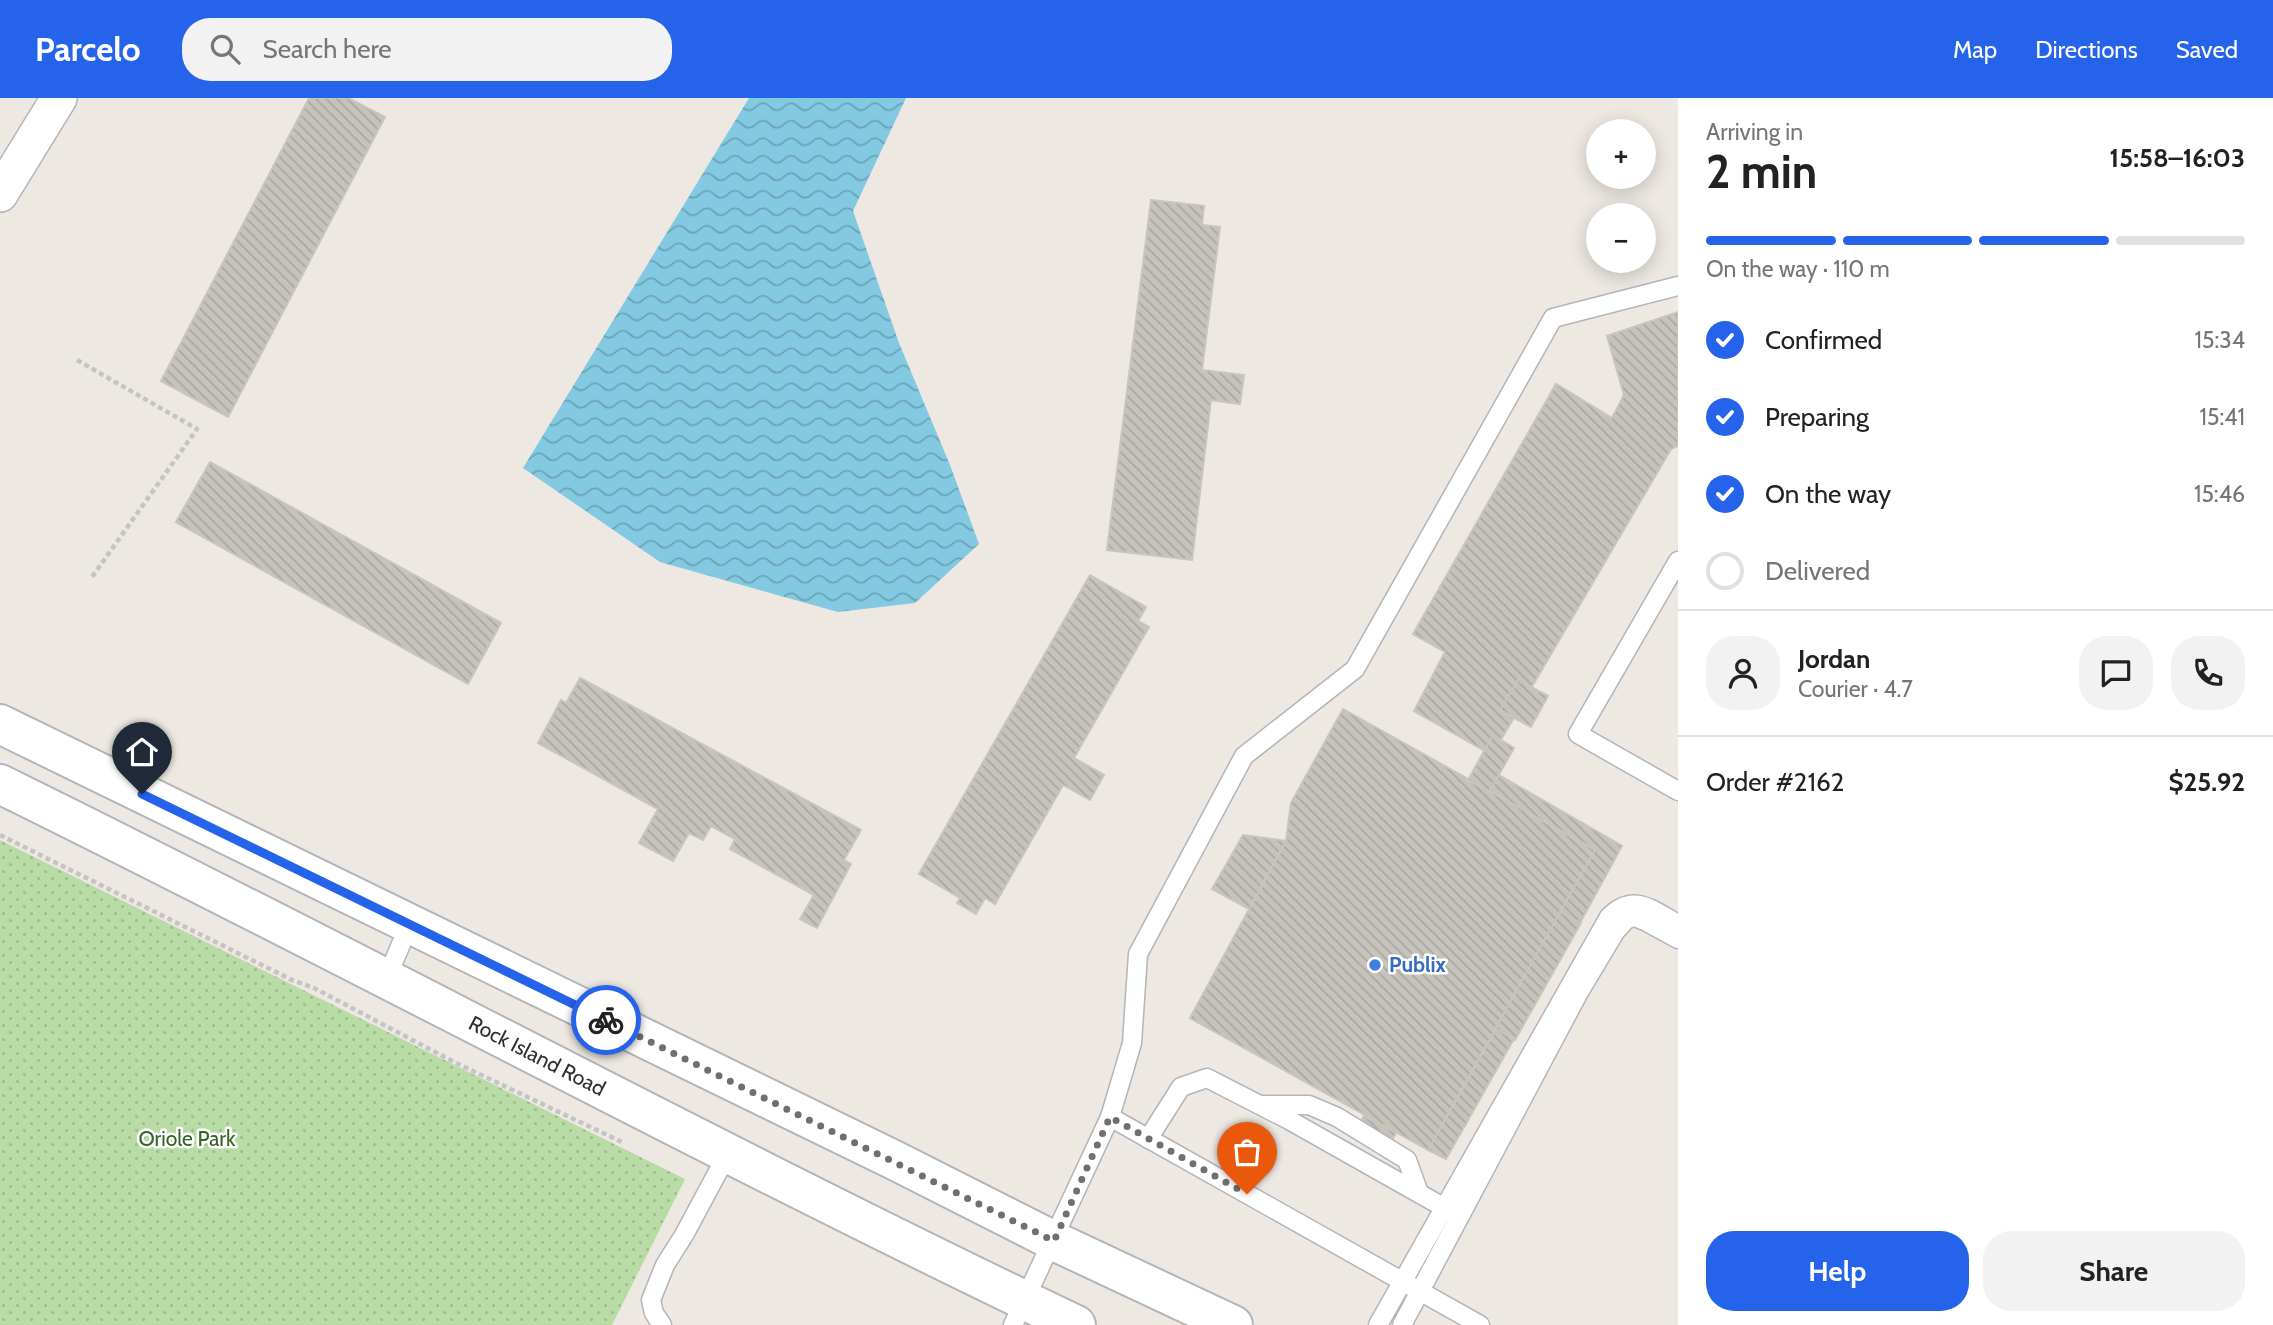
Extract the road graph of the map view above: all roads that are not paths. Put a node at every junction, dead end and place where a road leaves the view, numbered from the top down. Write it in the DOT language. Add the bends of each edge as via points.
graph roads {
  1 [pos="59,98"];
  2 [pos="0,194"];
  3 [pos="1678,286"];
  4 [pos="1678,561"];
  5 [pos="0,724"];
  6 [pos="1678,791"];
  7 [pos="9,792"];
  8 [pos="1678,924"];
  9 [pos="409,925"];
  10 [pos="1678,939"];
  11 [pos="386,980"];
  12 [pos="1259,1105"];
  13 [pos="1110,1117"];
  14 [pos="1148,1139"];
  15 [pos="727,1155"];
  16 [pos="1419,1193"];
  17 [pos="1452,1212"];
  18 [pos="1054,1241"];
  19 [pos="1019,1313"];
  20 [pos="662,1325"];
  21 [pos="1076,1325"];
  22 [pos="1233,1325"];
  23 [pos="1378,1325"];
  24 [pos="1402,1325"];
  25 [pos="1480,1325"];
  1 -- 2 [label="street"];
  3 -- 13 [label="lane" via="1553,318 1355,669 1244,756 1138,954 1132,1043"];
  4 -- 6 [label="lane" via="1578,734"];
  5 -- 9 [label="main road"];
  7 -- 11 [label="main road, Rock Island Road"];
  8 -- 23 [label="lane" via="1639,903 1620,906 1609,917"];
  9 -- 11 [label="lane"];
  9 -- 18 [label="main road"];
  10 -- 24 [label="lane" via="1635,917 1615,932 1578,992"];
  11 -- 15 [label="main road, Rock Island Road"];
  12 -- 14 [label="lane" via="1208,1078 1181,1087"];
  12 -- 16 [label="lane"];
  12 -- 16 [label="lane" via="1309,1105 1337,1117 1407,1160"];
  13 -- 18 [label="lane"];
  13 -- 25 [label="lane"];
  15 -- 19 [label="main road, Rock Island Road"];
  15 -- 20 [label="lane" via="665,1265 651,1300"];
  16 -- 17 [label="lane"];
  18 -- 19 [label="lane"];
  18 -- 22 [label="main road"];
  19 -- 21 [label="main road, Rock Island Road"];
}
